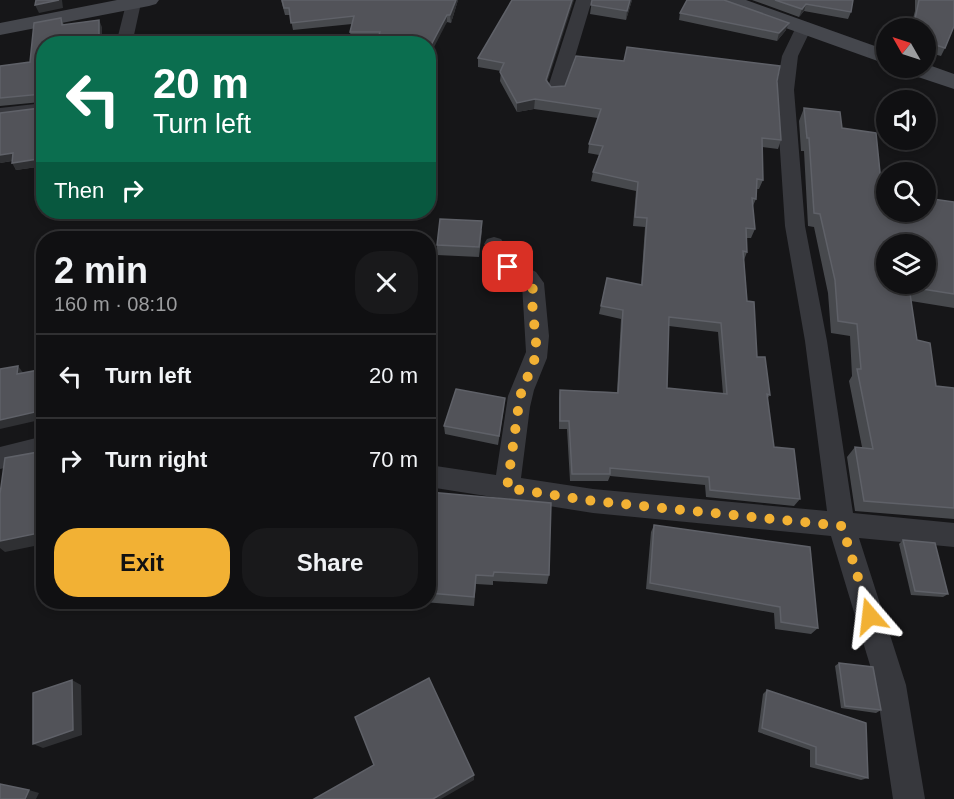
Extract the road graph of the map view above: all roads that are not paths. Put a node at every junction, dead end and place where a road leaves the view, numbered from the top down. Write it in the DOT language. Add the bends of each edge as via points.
graph roads {
  1 [pos="584,0"];
  2 [pos="726,0"];
  3 [pos="141,2"];
  4 [pos="804,27"];
  5 [pos="0,29"];
  6 [pos="127,36"];
  7 [pos="876,53"];
  8 [pos="936,76"];
  9 [pos="954,82"];
  10 [pos="556,90"];
  11 [pos="36,109"];
  12 [pos="0,113"];
  13 [pos="494,244"];
  14 [pos="36,449"];
  15 [pos="0,458"];
  16 [pos="436,477"];
  17 [pos="507,488"];
  18 [pos="842,526"];
  19 [pos="954,535"];
  20 [pos="909,799"];
  1 -- 10 [label="street"];
  2 -- 4 [label="main road"];
  3 -- 5 [label="main road"];
  3 -- 6 [label="street"];
  4 -- 7 [label="main road"];
  4 -- 18 [label="street" via="790,56 785,90 787,130 795,226"];
  8 -- 9 [label="main road"];
  11 -- 12 [label="street"];
  13 -- 17 [label="street" via="508,267 525,274 533,283 537,341 537,353 519,403"];
  14 -- 15 [label="street"];
  16 -- 17 [label="street"];
  17 -- 18 [label="street" via="593,501"];
  18 -- 19 [label="street"];
  18 -- 20 [label="street" via="891,685"];
}
